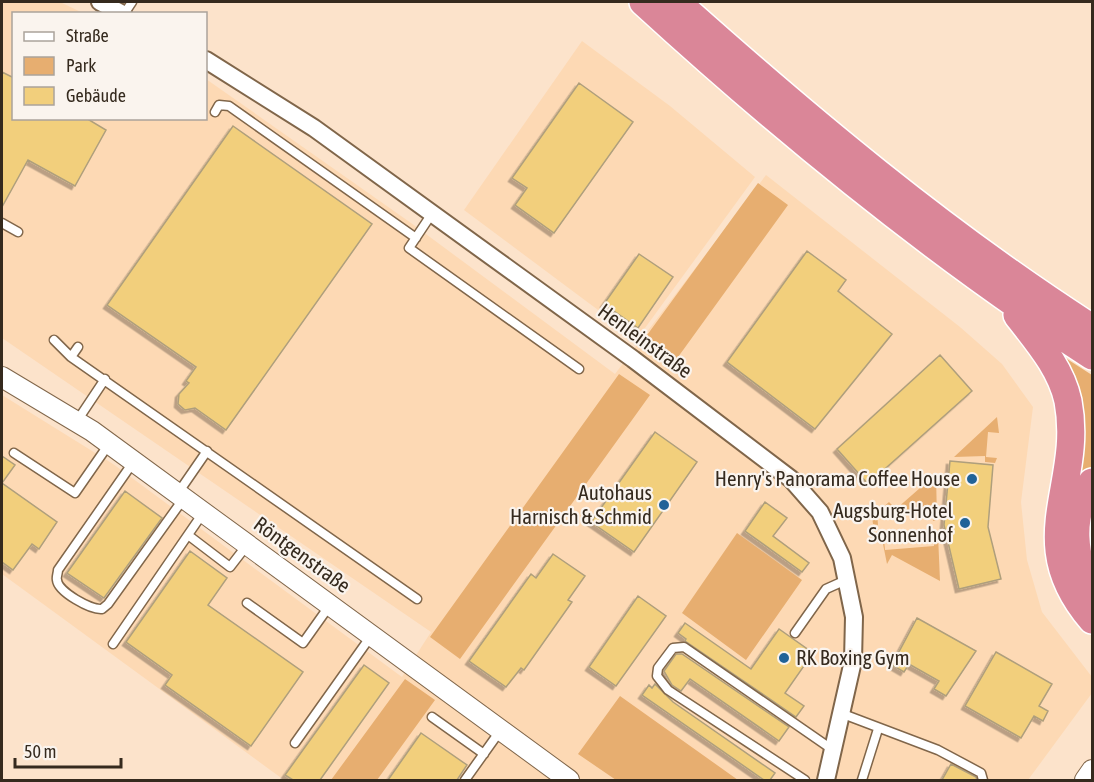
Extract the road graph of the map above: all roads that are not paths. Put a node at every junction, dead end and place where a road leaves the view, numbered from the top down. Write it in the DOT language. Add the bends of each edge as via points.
graph roads {
  1 [pos="99,2"];
  2 [pos="643,2"];
  3 [pos="676,2"];
  4 [pos="120,12"];
  5 [pos="207,61"];
  6 [pos="215,112"];
  7 [pos="431,215"];
  8 [pos="2,223"];
  9 [pos="18,232"];
  10 [pos="416,238"];
  11 [pos="1004,297"];
  12 [pos="1092,328"];
  13 [pos="54,340"];
  14 [pos="78,347"];
  15 [pos="1092,356"];
  16 [pos="71,357"];
  17 [pos="579,369"];
  18 [pos="2,377"];
  19 [pos="105,379"];
  20 [pos="77,421"];
  21 [pos="110,443"];
  22 [pos="207,451"];
  23 [pos="14,453"];
  24 [pos="134,461"];
  25 [pos="1092,482"];
  26 [pos="181,495"];
  27 [pos="204,512"];
  28 [pos="188,535"];
  29 [pos="247,544"];
  30 [pos="846,580"];
  31 [pos="1092,593"];
  32 [pos="417,599"];
  33 [pos="247,603"];
  34 [pos="330,605"];
  35 [pos="1092,620"];
  36 [pos="795,633"];
  37 [pos="372,636"];
  38 [pos="113,644"];
  39 [pos="843,714"];
  40 [pos="432,717"];
  41 [pos="878,729"];
  42 [pos="501,730"];
  43 [pos="294,743"];
  44 [pos="833,750"];
  45 [pos="484,754"];
  46 [pos="1092,770"];
  47 [pos="564,779"];
  48 [pos="465,780"];
  49 [pos="805,780"];
  50 [pos="826,780"];
  51 [pos="862,780"];
  52 [pos="983,780"];
  53 [pos="1085,780"];
  1 -- 4 [label="street"];
  2 -- 11 [label="highway" via="810,148"];
  3 -- 12 [label="highway" via="824,131 1000,265"];
  5 -- 7 [label="street, Henleinstraße" via="314,128"];
  6 -- 10 [label="lane" via="219,105 229,106"];
  7 -- 10 [label="lane"];
  7 -- 30 [label="street, Henleinstraße" via="642,366 791,479 820,512 842,558"];
  8 -- 9 [label="lane"];
  10 -- 17 [label="lane" via="409,248"];
  11 -- 15 [label="highway"];
  11 -- 35 [label="highway" via="1055,367 1068,401 1069,447 1058,532 1059,561 1069,587"];
  13 -- 16 [label="lane"];
  14 -- 16 [label="lane"];
  16 -- 19 [label="lane"];
  18 -- 20 [label="street, Röntgenstraße"];
  19 -- 20 [label="lane"];
  19 -- 22 [label="lane"];
  20 -- 21 [label="street, Röntgenstraße"];
  21 -- 23 [label="lane" via="75,494"];
  21 -- 24 [label="street, Röntgenstraße"];
  22 -- 26 [label="lane"];
  22 -- 32 [label="lane"];
  24 -- 26 [label="street, Röntgenstraße"];
  24 -- 26 [label="lane" via="58,570 56,579 60,587 87,606 102,609"];
  25 -- 31 [label="highway" via="1078,511 1076,531 1080,562"];
  26 -- 27 [label="street, Röntgenstraße"];
  27 -- 28 [label="lane"];
  27 -- 29 [label="street, Röntgenstraße"];
  28 -- 29 [label="lane" via="230,567"];
  28 -- 38 [label="lane"];
  29 -- 34 [label="street, Röntgenstraße"];
  30 -- 36 [label="lane" via="826,589"];
  30 -- 39 [label="street, Henleinstraße" via="854,617 853,661"];
  33 -- 34 [label="lane" via="303,643"];
  34 -- 37 [label="street, Röntgenstraße"];
  37 -- 42 [label="street, Röntgenstraße"];
  37 -- 43 [label="lane"];
  39 -- 41 [label="lane"];
  39 -- 44 [label="street, Henleinstraße"];
  40 -- 45 [label="lane"];
  41 -- 51 [label="lane"];
  41 -- 52 [label="lane" via="938,750 981,773"];
  42 -- 45 [label="lane"];
  42 -- 47 [label="street, Röntgenstraße"];
  44 -- 49 [label="lane" via="684,648 673,648 658,668 657,676 668,690"];
  44 -- 50 [label="street, Henleinstraße"];
  45 -- 48 [label="lane"];
  46 -- 53 [label="street"];
}
